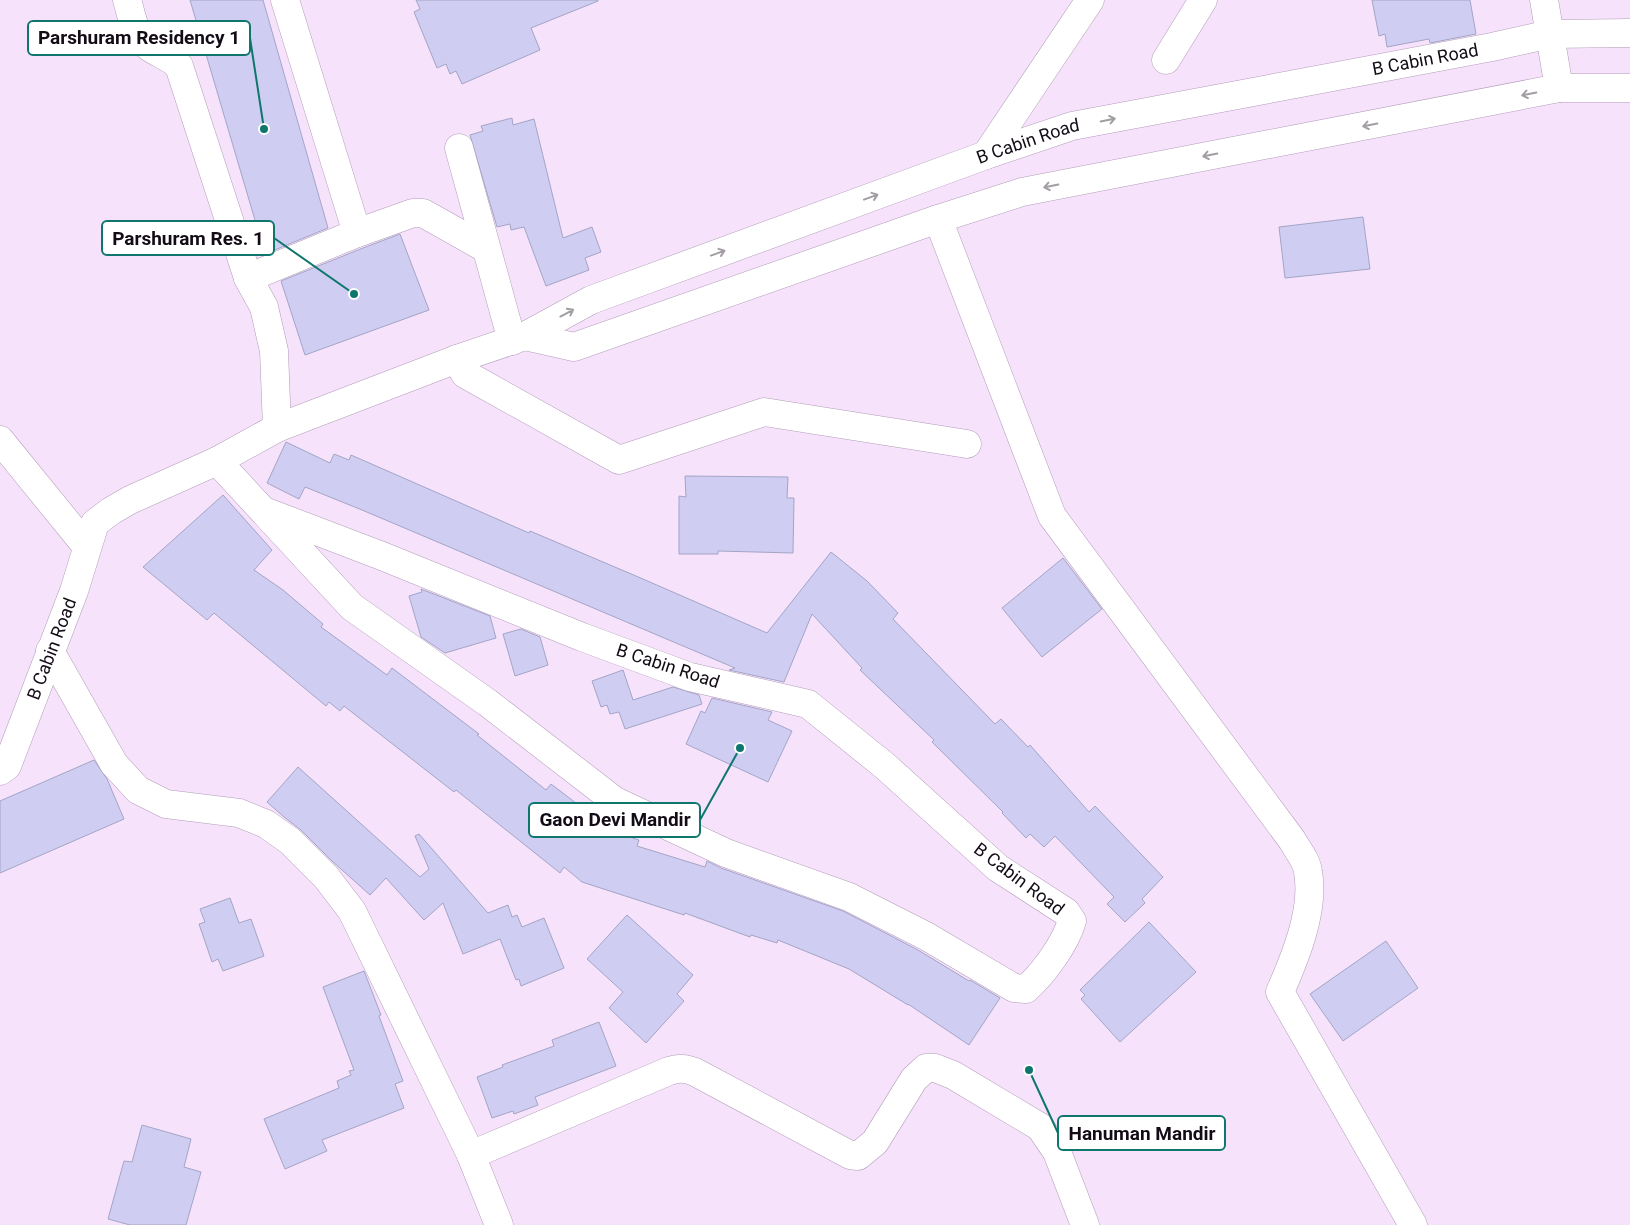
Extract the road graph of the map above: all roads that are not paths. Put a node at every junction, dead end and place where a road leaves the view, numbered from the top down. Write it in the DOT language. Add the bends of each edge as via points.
graph roads {
  1 [pos="127,0"];
  2 [pos="285,0"];
  3 [pos="1090,0"];
  4 [pos="1203,0"];
  5 [pos="1544,0"];
  6 [pos="1630,33"];
  7 [pos="1550,34"];
  8 [pos="1166,60"];
  9 [pos="1559,88"];
  10 [pos="1630,88"];
  11 [pos="459,148"];
  12 [pos="986,155"];
  13 [pos="938,219"];
  14 [pos="357,233"];
  15 [pos="485,248"];
  16 [pos="248,278"];
  17 [pos="518,338"];
  18 [pos="457,359"];
  19 [pos="277,428"];
  20 [pos="0,440"];
  21 [pos="967,444"];
  22 [pos="217,461"];
  23 [pos="264,511"];
  24 [pos="91,535"];
  25 [pos="50,651"];
  26 [pos="0,771"];
  27 [pos="471,1155"];
  28 [pos="499,1225"];
  29 [pos="1085,1225"];
  30 [pos="1413,1225"];
  1 -- 16 [label="street" via="141,40 179,66"];
  2 -- 14 [label="street"];
  3 -- 12 [label="street"];
  4 -- 8 [label="street"];
  5 -- 7 [label="street"];
  6 -- 7 [label="street, B Cabin Road"];
  7 -- 9 [label="street"];
  12 -- 7 [label="street, B Cabin Road, one-way" via="1072,126"];
  9 -- 10 [label="street"];
  9 -- 13 [label="street, one-way" via="1022,192"];
  11 -- 15 [label="street"];
  17 -- 12 [label="street, B Cabin Road, one-way" via="591,300"];
  13 -- 17 [label="street" via="574,347"];
  13 -- 30 [label="street" via="1052,516 1292,840 1308,870 1309,907 1294,960 1280,992"];
  14 -- 15 [label="street" via="403,215 423,212"];
  14 -- 16 [label="street"];
  15 -- 17 [label="street"];
  16 -- 19 [label="street" via="264,307 274,351"];
  17 -- 18 [label="street, B Cabin Road"];
  18 -- 19 [label="street, B Cabin Road"];
  18 -- 21 [label="street" via="465,374 620,460 764,412"];
  19 -- 22 [label="street, B Cabin Road"];
  20 -- 24 [label="street"];
  22 -- 23 [label="street, B Cabin Road"];
  22 -- 24 [label="street, B Cabin Road" via="111,511"];
  23 -- 23 [label="street, B Cabin Road" via="352,607 488,703 615,801 726,853 850,897 926,936 1014,988 1026,989 1037,980 1068,934 1072,921 1066,912 998,868 885,766 808,704 690,677"];
  24 -- 25 [label="street, B Cabin Road" via="74,591"];
  25 -- 26 [label="street, B Cabin Road" via="7,766"];
  25 -- 27 [label="street" via="114,764 138,790 166,804 239,812 266,824 290,841 326,877 352,911"];
  27 -- 28 [label="street"];
  27 -- 29 [label="street" via="678,1068 695,1072 850,1156 858,1156 875,1142 914,1079 926,1068 935,1068 954,1075 1040,1127 1057,1152"];
}
